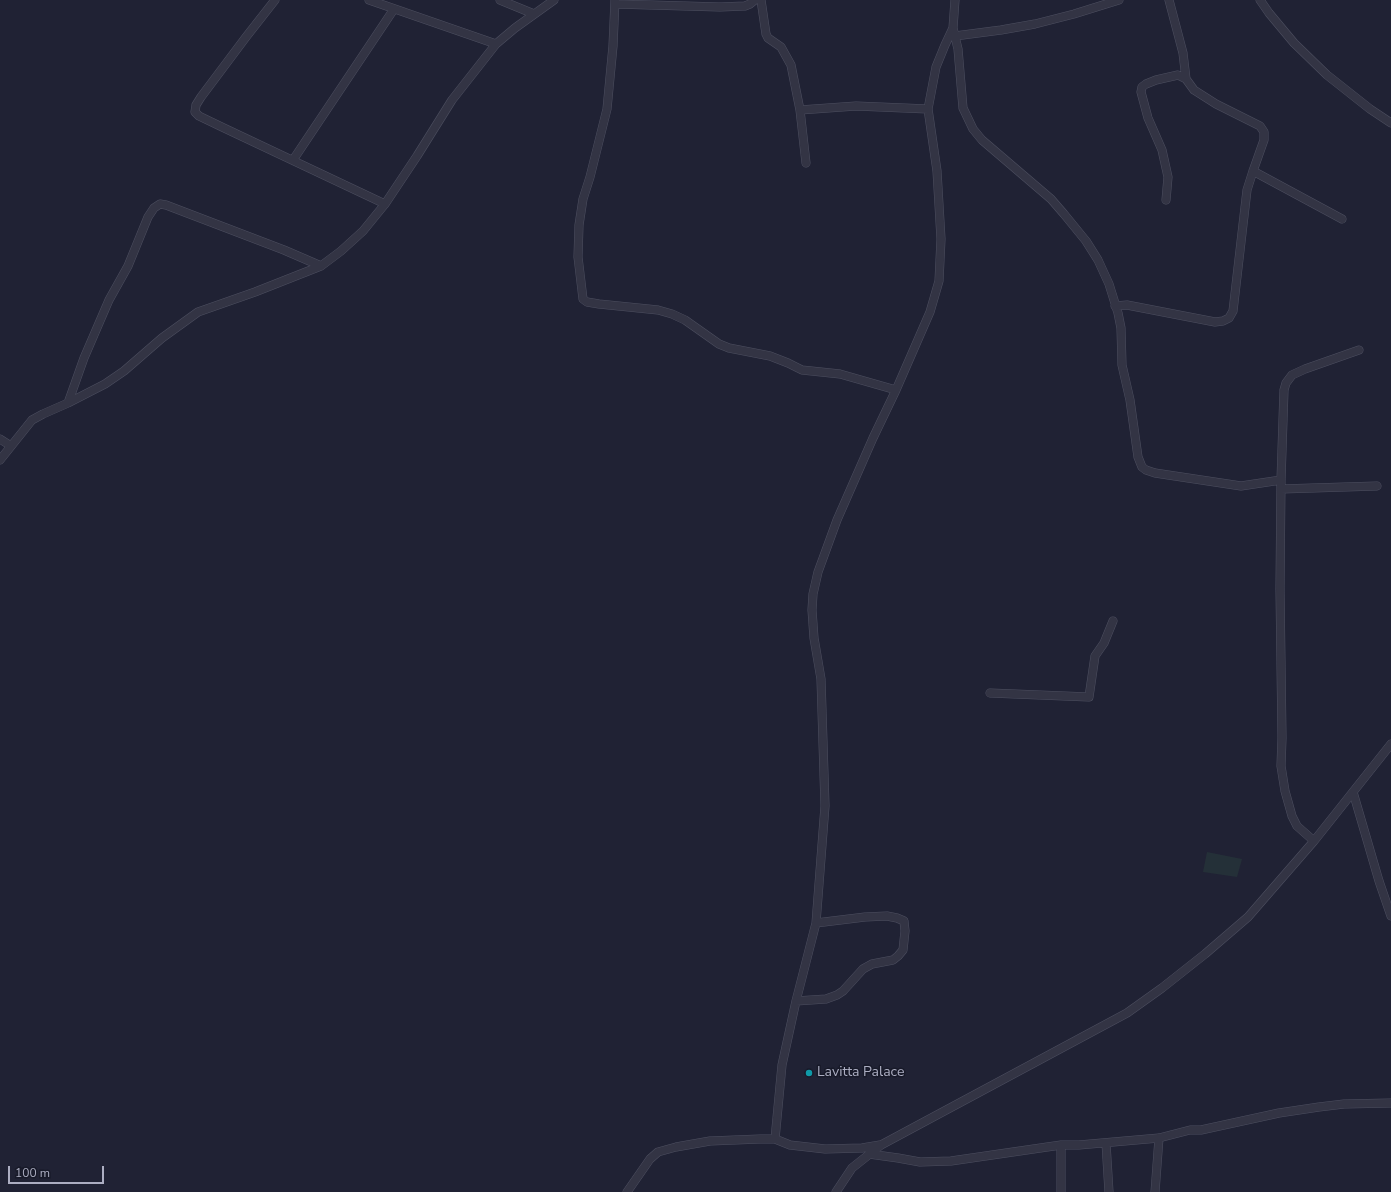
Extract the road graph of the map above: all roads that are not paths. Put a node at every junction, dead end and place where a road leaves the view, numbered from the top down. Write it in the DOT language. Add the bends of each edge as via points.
graph roads {
  1 [pos="276,0"];
  2 [pos="369,0"];
  3 [pos="500,0"];
  4 [pos="554,0"];
  5 [pos="755,0"];
  6 [pos="761,0"];
  7 [pos="955,0"];
  8 [pos="1119,0"];
  9 [pos="1170,0"];
  10 [pos="1260,0"];
  11 [pos="615,2"];
  12 [pos="1108,2"];
  13 [pos="394,9"];
  14 [pos="534,14"];
  15 [pos="954,32"];
  16 [pos="496,44"];
  17 [pos="1186,79"];
  18 [pos="928,109"];
  19 [pos="800,110"];
  20 [pos="1391,123"];
  21 [pos="293,160"];
  22 [pos="806,163"];
  23 [pos="1253,171"];
  24 [pos="1166,200"];
  25 [pos="385,204"];
  26 [pos="1342,218"];
  27 [pos="321,266"];
  28 [pos="1115,306"];
  29 [pos="1359,350"];
  30 [pos="896,390"];
  31 [pos="68,403"];
  32 [pos="0,439"];
  33 [pos="11,446"];
  34 [pos="0,460"];
  35 [pos="1282,480"];
  36 [pos="1377,486"];
  37 [pos="1281,489"];
  38 [pos="1113,621"];
  39 [pos="990,692"];
  40 [pos="1391,744"];
  41 [pos="1353,792"];
  42 [pos="1314,841"];
  43 [pos="1391,916"];
  44 [pos="816,923"];
  45 [pos="796,1002"];
  46 [pos="1391,1103"];
  47 [pos="1159,1138"];
  48 [pos="775,1139"];
  49 [pos="1106,1143"];
  50 [pos="881,1145"];
  51 [pos="1061,1145"];
  52 [pos="868,1154"];
  53 [pos="627,1192"];
  54 [pos="836,1192"];
  55 [pos="1061,1192"];
  56 [pos="1109,1192"];
  57 [pos="1156,1192"];
  1 -- 21 [label="street" via="201,97 195,112"];
  2 -- 13 [label="street"];
  3 -- 14 [label="street"];
  4 -- 14 [label="street"];
  5 -- 11 [label="street" via="745,6 720,7"];
  6 -- 19 [label="street" via="766,34 781,46 791,65"];
  7 -- 15 [label="street"];
  8 -- 12 [label="street"];
  9 -- 17 [label="street" via="1184,52"];
  10 -- 20 [label="street" via="1294,43 1327,75"];
  11 -- 30 [label="street" via="607,109 583,199 579,225 578,257 583,299 587,302 658,310 672,314 729,348 770,356 802,370 840,374"];
  12 -- 15 [label="street" via="1035,24 1002,30"];
  13 -- 16 [label="street"];
  13 -- 21 [label="street"];
  14 -- 16 [label="street"];
  15 -- 18 [label="street" via="944,45 936,67"];
  15 -- 28 [label="street" via="963,108 973,129 982,140 1051,199 1082,236 1098,260"];
  16 -- 25 [label="street" via="452,100"];
  17 -- 23 [label="street" via="1194,90 1216,104 1260,126 1264,132 1264,140"];
  17 -- 24 [label="street" via="1178,75 1156,80 1142,87 1141,92 1148,118 1162,150 1168,177"];
  18 -- 19 [label="street" via="856,106"];
  18 -- 30 [label="street" via="937,171 941,238 939,281 930,312"];
  19 -- 22 [label="street"];
  21 -- 25 [label="street"];
  23 -- 26 [label="street"];
  23 -- 28 [label="street" via="1247,190 1233,311 1229,318 1215,322 1126,305"];
  25 -- 27 [label="street" via="363,231 341,252"];
  27 -- 31 [label="street" via="268,288 198,312 162,338 124,371"];
  27 -- 31 [label="street" via="160,204 148,217 128,266 108,300"];
  28 -- 35 [label="street" via="1121,328 1122,365 1138,457 1142,467 1155,473 1241,486"];
  29 -- 35 [label="street" via="1305,369 1292,375 1286,383"];
  30 -- 44 [label="street" via="837,520 818,572 813,594 814,638 821,679 826,806"];
  31 -- 33 [label="street" via="32,420"];
  32 -- 33 [label="street"];
  33 -- 34 [label="street"];
  35 -- 37 [label="street"];
  36 -- 37 [label="street"];
  37 -- 42 [label="street" via="1282,766 1292,816 1297,826"];
  38 -- 39 [label="street" via="1104,643 1095,656 1089,698"];
  40 -- 41 [label="street"];
  41 -- 42 [label="street"];
  41 -- 43 [label="street"];
  42 -- 50 [label="street" via="1248,917 1205,954 1127,1013"];
  44 -- 45 [label="street"];
  44 -- 45 [label="street" via="865,917 897,918 904,921 903,950 893,960 872,964 863,969 837,995 826,999"];
  45 -- 48 [label="street" via="782,1065"];
  46 -- 47 [label="street" via="1318,1107"];
  47 -- 49 [label="street"];
  47 -- 57 [label="street"];
  48 -- 50 [label="street" via="790,1145 825,1149"];
  48 -- 53 [label="street" via="710,1142 658,1152 650,1159"];
  49 -- 51 [label="street"];
  49 -- 56 [label="street"];
  50 -- 52 [label="street"];
  51 -- 52 [label="street" via="951,1161 920,1162"];
  51 -- 55 [label="street"];
  52 -- 54 [label="street" via="852,1168"];
}
